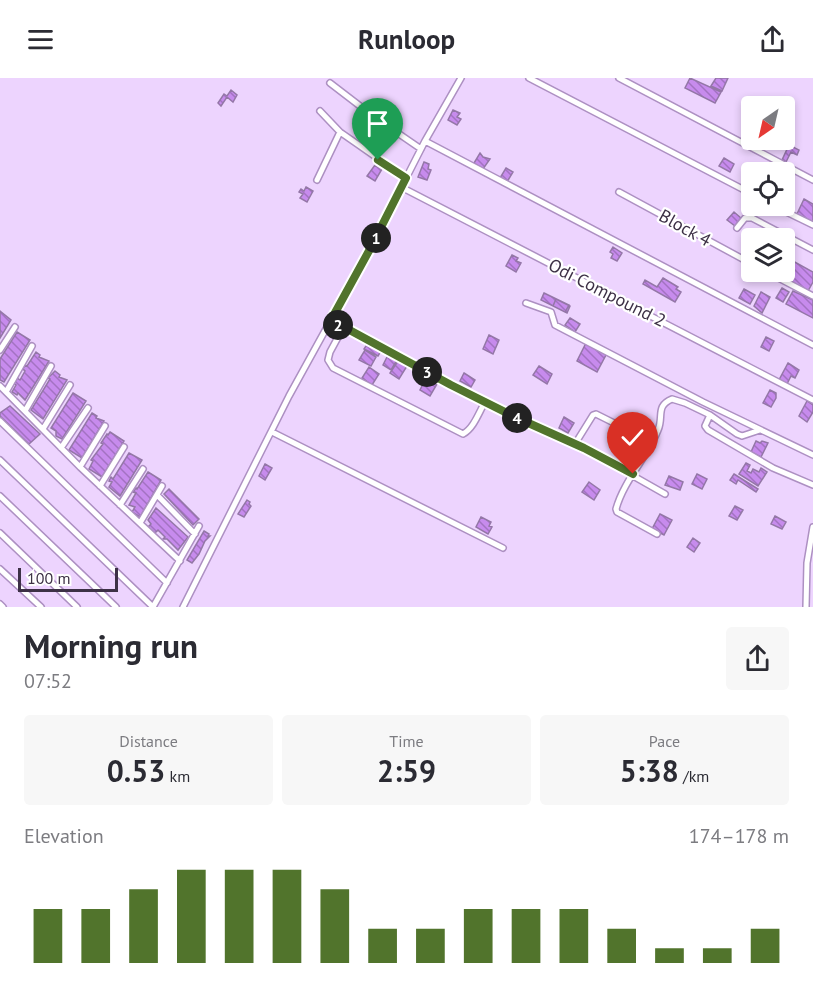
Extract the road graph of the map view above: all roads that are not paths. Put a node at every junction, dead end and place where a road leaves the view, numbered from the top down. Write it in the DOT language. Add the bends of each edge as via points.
graph roads {
  1 [pos="461,78"];
  2 [pos="529,78"];
  3 [pos="619,78"];
  4 [pos="330,83"];
  5 [pos="320,111"];
  6 [pos="340,132"];
  7 [pos="425,141"];
  8 [pos="421,149"];
  9 [pos="406,178"];
  10 [pos="317,180"];
  11 [pos="813,180"];
  12 [pos="401,187"];
  13 [pos="741,188"];
  14 [pos="619,192"];
  15 [pos="795,216"];
  16 [pos="813,225"];
  17 [pos="737,228"];
  18 [pos="813,250"];
  19 [pos="741,258"];
  20 [pos="786,282"];
  21 [pos="813,296"];
  22 [pos="526,303"];
  23 [pos="331,320"];
  24 [pos="15,327"];
  25 [pos="343,328"];
  26 [pos="813,345"];
  27 [pos="32,346"];
  28 [pos="0,350"];
  29 [pos="51,366"];
  30 [pos="70,385"];
  31 [pos="0,386"];
  32 [pos="6,392"];
  33 [pos="813,400"];
  34 [pos="485,402"];
  35 [pos="88,408"];
  36 [pos="25,411"];
  37 [pos="710,415"];
  38 [pos="731,416"];
  39 [pos="717,420"];
  40 [pos="0,421"];
  41 [pos="105,426"];
  42 [pos="43,429"];
  43 [pos="760,430"];
  44 [pos="272,432"];
  45 [pos="652,442"];
  46 [pos="575,444"];
  47 [pos="124,447"];
  48 [pos="61,448"];
  49 [pos="813,455"];
  50 [pos="0,460"];
  51 [pos="80,467"];
  52 [pos="144,469"];
  53 [pos="633,474"];
  54 [pos="100,486"];
  55 [pos="162,486"];
  56 [pos="813,486"];
  57 [pos="665,494"];
  58 [pos="157,495"];
  59 [pos="0,496"];
  60 [pos="120,505"];
  61 [pos="140,523"];
  62 [pos="200,526"];
  63 [pos="813,527"];
  64 [pos="0,532"];
  65 [pos="195,534"];
  66 [pos="657,534"];
  67 [pos="503,548"];
  68 [pos="180,561"];
  69 [pos="0,569"];
  70 [pos="167,583"];
  71 [pos="40,607"];
  72 [pos="77,607"];
  73 [pos="116,607"];
  74 [pos="153,607"];
  75 [pos="183,607"];
  76 [pos="806,607"];
  1 -- 7 [label="street"];
  2 -- 13 [label="street"];
  3 -- 11 [label="street"];
  4 -- 8 [label="street"];
  5 -- 6 [label="street"];
  6 -- 9 [label="street"];
  6 -- 10 [label="street"];
  7 -- 8 [label="street"];
  7 -- 26 [label="street"];
  8 -- 9 [label="street"];
  9 -- 12 [label="street"];
  12 -- 23 [label="street"];
  12 -- 33 [label="street, Odi Compound 2"];
  14 -- 19 [label="street, Block 4"];
  15 -- 16 [label="street"];
  17 -- 18 [label="street" via="745,218 752,218"];
  20 -- 21 [label="street"];
  22 -- 38 [label="street" via="551,312 555,324"];
  23 -- 25 [label="street"];
  23 -- 44 [label="street"];
  24 -- 28 [label="street"];
  25 -- 34 [label="street"];
  25 -- 34 [label="street" via="330,352 328,360 333,368 463,434"];
  27 -- 32 [label="street"];
  29 -- 36 [label="street"];
  30 -- 42 [label="street"];
  31 -- 32 [label="street"];
  32 -- 36 [label="street"];
  34 -- 46 [label="street"];
  35 -- 48 [label="street"];
  36 -- 42 [label="street"];
  37 -- 39 [label="street"];
  37 -- 45 [label="street" via="676,399 667,401 660,410 660,427"];
  37 -- 56 [label="street" via="705,426 708,430 764,464"];
  38 -- 39 [label="street"];
  38 -- 43 [label="street"];
  39 -- 43 [label="street" via="742,436"];
  40 -- 70 [label="street"];
  41 -- 51 [label="street"];
  42 -- 48 [label="street"];
  43 -- 49 [label="street"];
  44 -- 67 [label="street"];
  44 -- 75 [label="street"];
  45 -- 46 [label="street" via="596,414"];
  45 -- 53 [label="street"];
  46 -- 53 [label="street"];
  47 -- 54 [label="street"];
  48 -- 51 [label="street"];
  50 -- 74 [label="street"];
  51 -- 54 [label="street"];
  52 -- 60 [label="street"];
  53 -- 57 [label="street"];
  53 -- 66 [label="street" via="615,509"];
  54 -- 60 [label="street"];
  55 -- 58 [label="street"];
  58 -- 61 [label="street"];
  58 -- 65 [label="street"];
  59 -- 73 [label="street"];
  60 -- 61 [label="street"];
  61 -- 68 [label="street"];
  62 -- 65 [label="street"];
  63 -- 76 [label="street"];
  64 -- 72 [label="street"];
  65 -- 68 [label="street"];
  68 -- 70 [label="street"];
  69 -- 71 [label="street"];
  70 -- 74 [label="street"];
}
